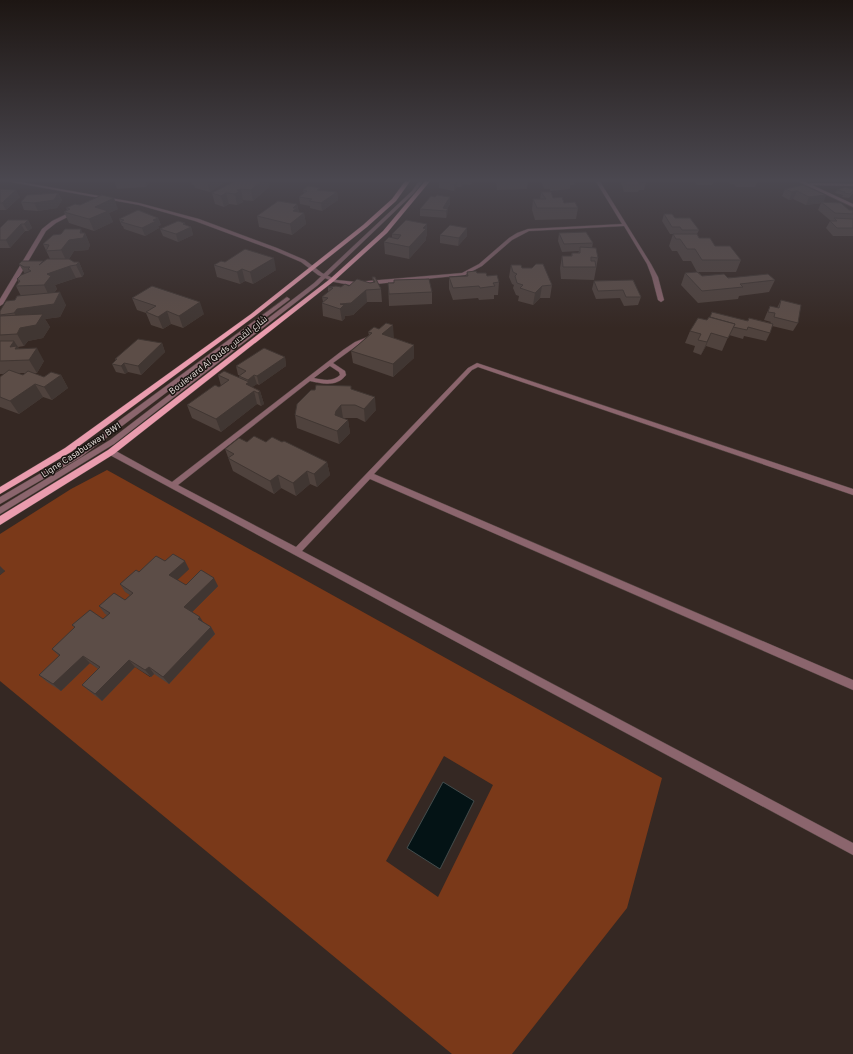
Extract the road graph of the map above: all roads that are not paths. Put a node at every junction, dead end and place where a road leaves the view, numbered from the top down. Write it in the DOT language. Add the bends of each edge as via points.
graph roads {
  1 [pos="45,229"];
  2 [pos="225,229"];
  3 [pos="361,229"];
  4 [pos="369,229"];
  5 [pos="372,229"];
  6 [pos="387,229"];
  7 [pos="529,229"];
  8 [pos="628,229"];
  9 [pos="312,268"];
  10 [pos="322,275"];
  11 [pos="332,280"];
  12 [pos="661,300"];
  13 [pos="0,304"];
  14 [pos="373,337"];
  15 [pos="329,363"];
  16 [pos="309,379"];
  17 [pos="111,452"];
  18 [pos="369,475"];
  19 [pos="173,485"];
  20 [pos="0,491"];
  21 [pos="853,492"];
  22 [pos="0,501"];
  23 [pos="0,511"];
  24 [pos="0,521"];
  25 [pos="296,552"];
  26 [pos="853,685"];
  27 [pos="853,849"];
  1 -- 13 [label="street"];
  2 -- 9 [label="street" via="275,248"];
  3 -- 9 [label="main road, Boulevard Al Quds شارع القدس"];
  4 -- 10 [label="street, Ligne Casabusway BW1"];
  5 -- 10 [label="street, Ligne Casabusway BW1"];
  6 -- 11 [label="main road, Boulevard Al Quds شارع القدس"];
  7 -- 11 [label="street" via="521,231 476,269 463,274 356,284"];
  8 -- 12 [label="street" via="655,277"];
  9 -- 10 [label="street"];
  9 -- 20 [label="main road, Boulevard Al Quds شارع القدس" via="253,315 68,450"];
  10 -- 11 [label="street"];
  10 -- 22 [label="street, Ligne Casabusway BW1" via="78,455"];
  10 -- 23 [label="street, Ligne Casabusway BW1" via="112,442"];
  11 -- 17 [label="main road, Boulevard Al Quds شارع القدس"];
  14 -- 15 [label="street" via="350,347"];
  15 -- 16 [label="street"];
  15 -- 16 [label="street" via="342,371 341,378 328,382"];
  16 -- 19 [label="street"];
  17 -- 19 [label="street"];
  17 -- 24 [label="main road, Boulevard Al Quds شارع القدس"];
  18 -- 21 [label="street" via="470,369 481,365"];
  18 -- 25 [label="street"];
  18 -- 26 [label="street"];
  19 -- 25 [label="street"];
  25 -- 27 [label="street"];
}
